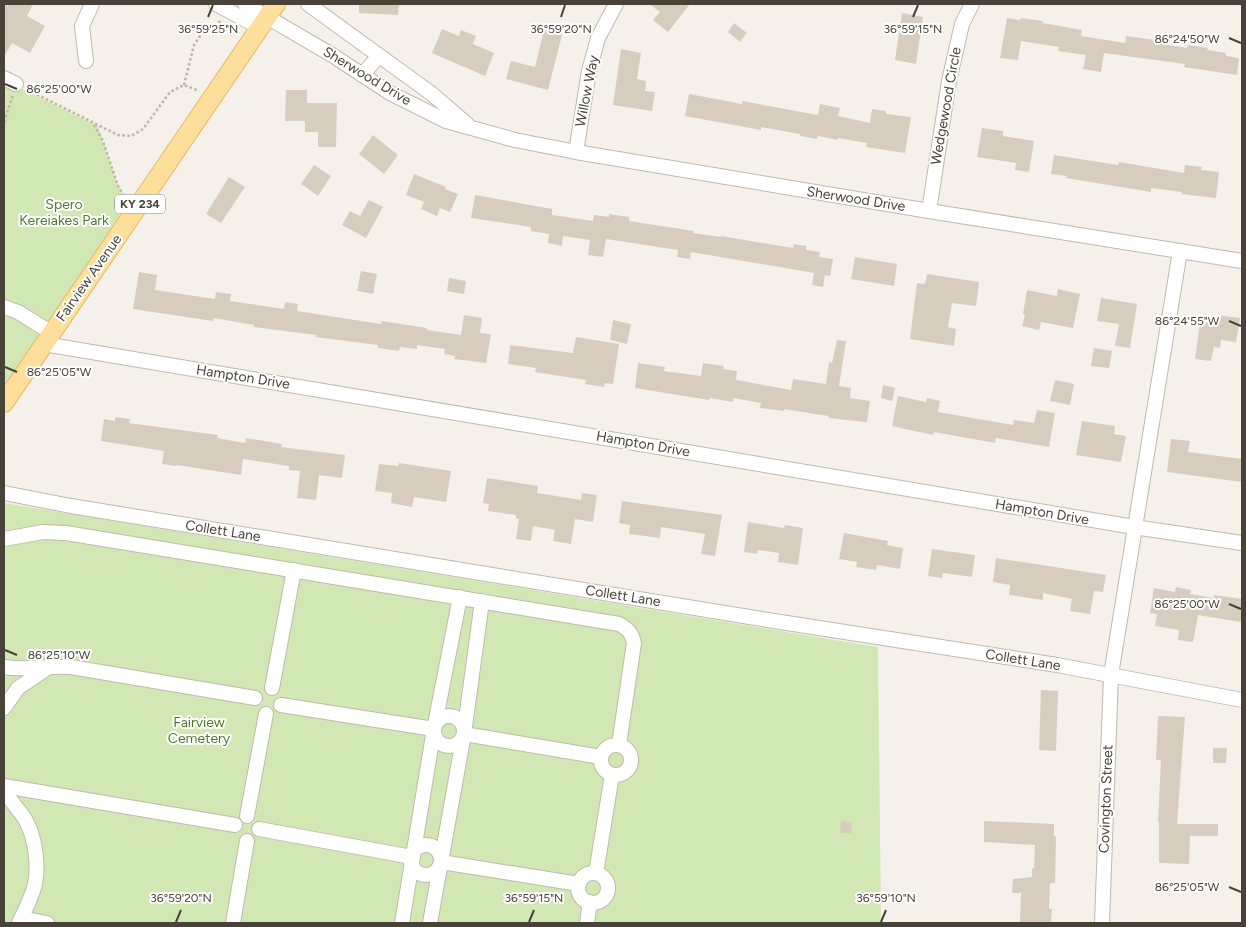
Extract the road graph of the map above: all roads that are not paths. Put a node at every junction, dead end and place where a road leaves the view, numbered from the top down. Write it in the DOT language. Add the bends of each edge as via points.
graph roads {
  1 [pos="92,4"];
  2 [pos="245,4"];
  3 [pos="308,4"];
  4 [pos="616,4"];
  5 [pos="972,4"];
  6 [pos="222,7"];
  7 [pos="267,16"];
  8 [pos="379,56"];
  9 [pos="86,61"];
  10 [pos="362,75"];
  11 [pos="471,128"];
  12 [pos="576,152"];
  13 [pos="929,211"];
  14 [pos="1180,250"];
  15 [pos="1242,261"];
  16 [pos="4,307"];
  17 [pos="48,338"];
  18 [pos="4,403"];
  19 [pos="4,493"];
  20 [pos="1134,527"];
  21 [pos="4,539"];
  22 [pos="1242,543"];
  23 [pos="294,570"];
  24 [pos="460,597"];
  25 [pos="482,601"];
  26 [pos="51,666"];
  27 [pos="4,667"];
  28 [pos="1111,675"];
  29 [pos="272,688"];
  30 [pos="255,698"];
  31 [pos="1242,700"];
  32 [pos="281,705"];
  33 [pos="4,708"];
  34 [pos="266,714"];
  35 [pos="434,729"];
  36 [pos="464,734"];
  37 [pos="619,745"];
  38 [pos="601,757"];
  39 [pos="612,775"];
  40 [pos="5,791"];
  41 [pos="247,816"];
  42 [pos="235,825"];
  43 [pos="259,829"];
  44 [pos="247,841"];
  45 [pos="412,857"];
  46 [pos="441,862"];
  47 [pos="596,873"];
  48 [pos="579,884"];
  49 [pos="590,902"];
  50 [pos="20,922"];
  51 [pos="47,923"];
  52 [pos="234,923"];
  53 [pos="402,923"];
  54 [pos="430,923"];
  55 [pos="587,923"];
  56 [pos="1102,923"];
  1 -- 9 [label="street" via="82,26"];
  2 -- 7 [label="street"];
  3 -- 8 [label="street, Sherwood Drive"];
  4 -- 12 [label="street, Willow Way" via="598,38 589,71"];
  5 -- 13 [label="street, Wedgewood Circle" via="962,24 949,81"];
  6 -- 7 [label="street"];
  7 -- 10 [label="street, Sherwood Drive"];
  7 -- 17 [label="main road, Fairview Avenue / KY 234"];
  8 -- 10 [label="street"];
  8 -- 11 [label="street, Sherwood Drive" via="432,94"];
  10 -- 11 [label="street, Sherwood Drive" via="429,113"];
  11 -- 12 [label="street, Sherwood Drive"];
  12 -- 13 [label="street, Sherwood Drive"];
  13 -- 14 [label="street, Sherwood Drive"];
  14 -- 15 [label="street, Sherwood Drive"];
  14 -- 20 [label="street, Covington Street"];
  16 -- 17 [label="street" via="18,312"];
  17 -- 18 [label="main road, Fairview Avenue / KY 234"];
  17 -- 20 [label="street, Hampton Drive"];
  19 -- 28 [label="street, Collett Lane"];
  20 -- 22 [label="street, Hampton Drive"];
  20 -- 28 [label="street, Covington Street"];
  21 -- 23 [label="street" via="42,532 66,533"];
  23 -- 24 [label="street"];
  23 -- 29 [label="street"];
  24 -- 25 [label="street"];
  24 -- 35 [label="street"];
  25 -- 36 [label="street"];
  25 -- 37 [label="street" via="627,628 632,635 634,652"];
  26 -- 27 [label="street" via="35,669"];
  26 -- 30 [label="street"];
  26 -- 33 [label="street" via="18,688"];
  28 -- 31 [label="street, Collett Lane"];
  28 -- 56 [label="street, Covington Street"];
  29 -- 30 [label="street" via="265,688"];
  29 -- 32 [label="street" via="280,694"];
  30 -- 34 [label="street" via="257,708"];
  32 -- 34 [label="street" via="274,713"];
  32 -- 35 [label="street"];
  34 -- 41 [label="street"];
  35 -- 36 [label="street" via="439,742 448,746 458,743"];
  35 -- 36 [label="street" via="440,719 452,717 462,723"];
  35 -- 45 [label="street"];
  36 -- 38 [label="street"];
  36 -- 46 [label="street"];
  37 -- 38 [label="street" via="607,747"];
  37 -- 39 [label="street" via="629,752 631,761 625,772"];
  38 -- 39 [label="street" via="604,770"];
  39 -- 47 [label="street"];
  40 -- 42 [label="street"];
  40 -- 50 [label="street" via="32,833 34,846 33,890"];
  41 -- 42 [label="street" via="239,818"];
  41 -- 43 [label="street" via="257,821"];
  42 -- 44 [label="street" via="236,835"];
  43 -- 44 [label="street" via="256,838"];
  43 -- 45 [label="street"];
  44 -- 52 [label="street"];
  45 -- 46 [label="street" via="419,847 427,845 438,850"];
  45 -- 46 [label="street" via="416,870 426,874 436,871"];
  45 -- 53 [label="street"];
  46 -- 48 [label="street"];
  46 -- 54 [label="street"];
  47 -- 48 [label="street" via="586,875"];
  47 -- 49 [label="street" via="607,882 607,893 600,901"];
  48 -- 49 [label="street" via="580,896"];
  49 -- 55 [label="street"];
  50 -- 51 [label="street"];
}
